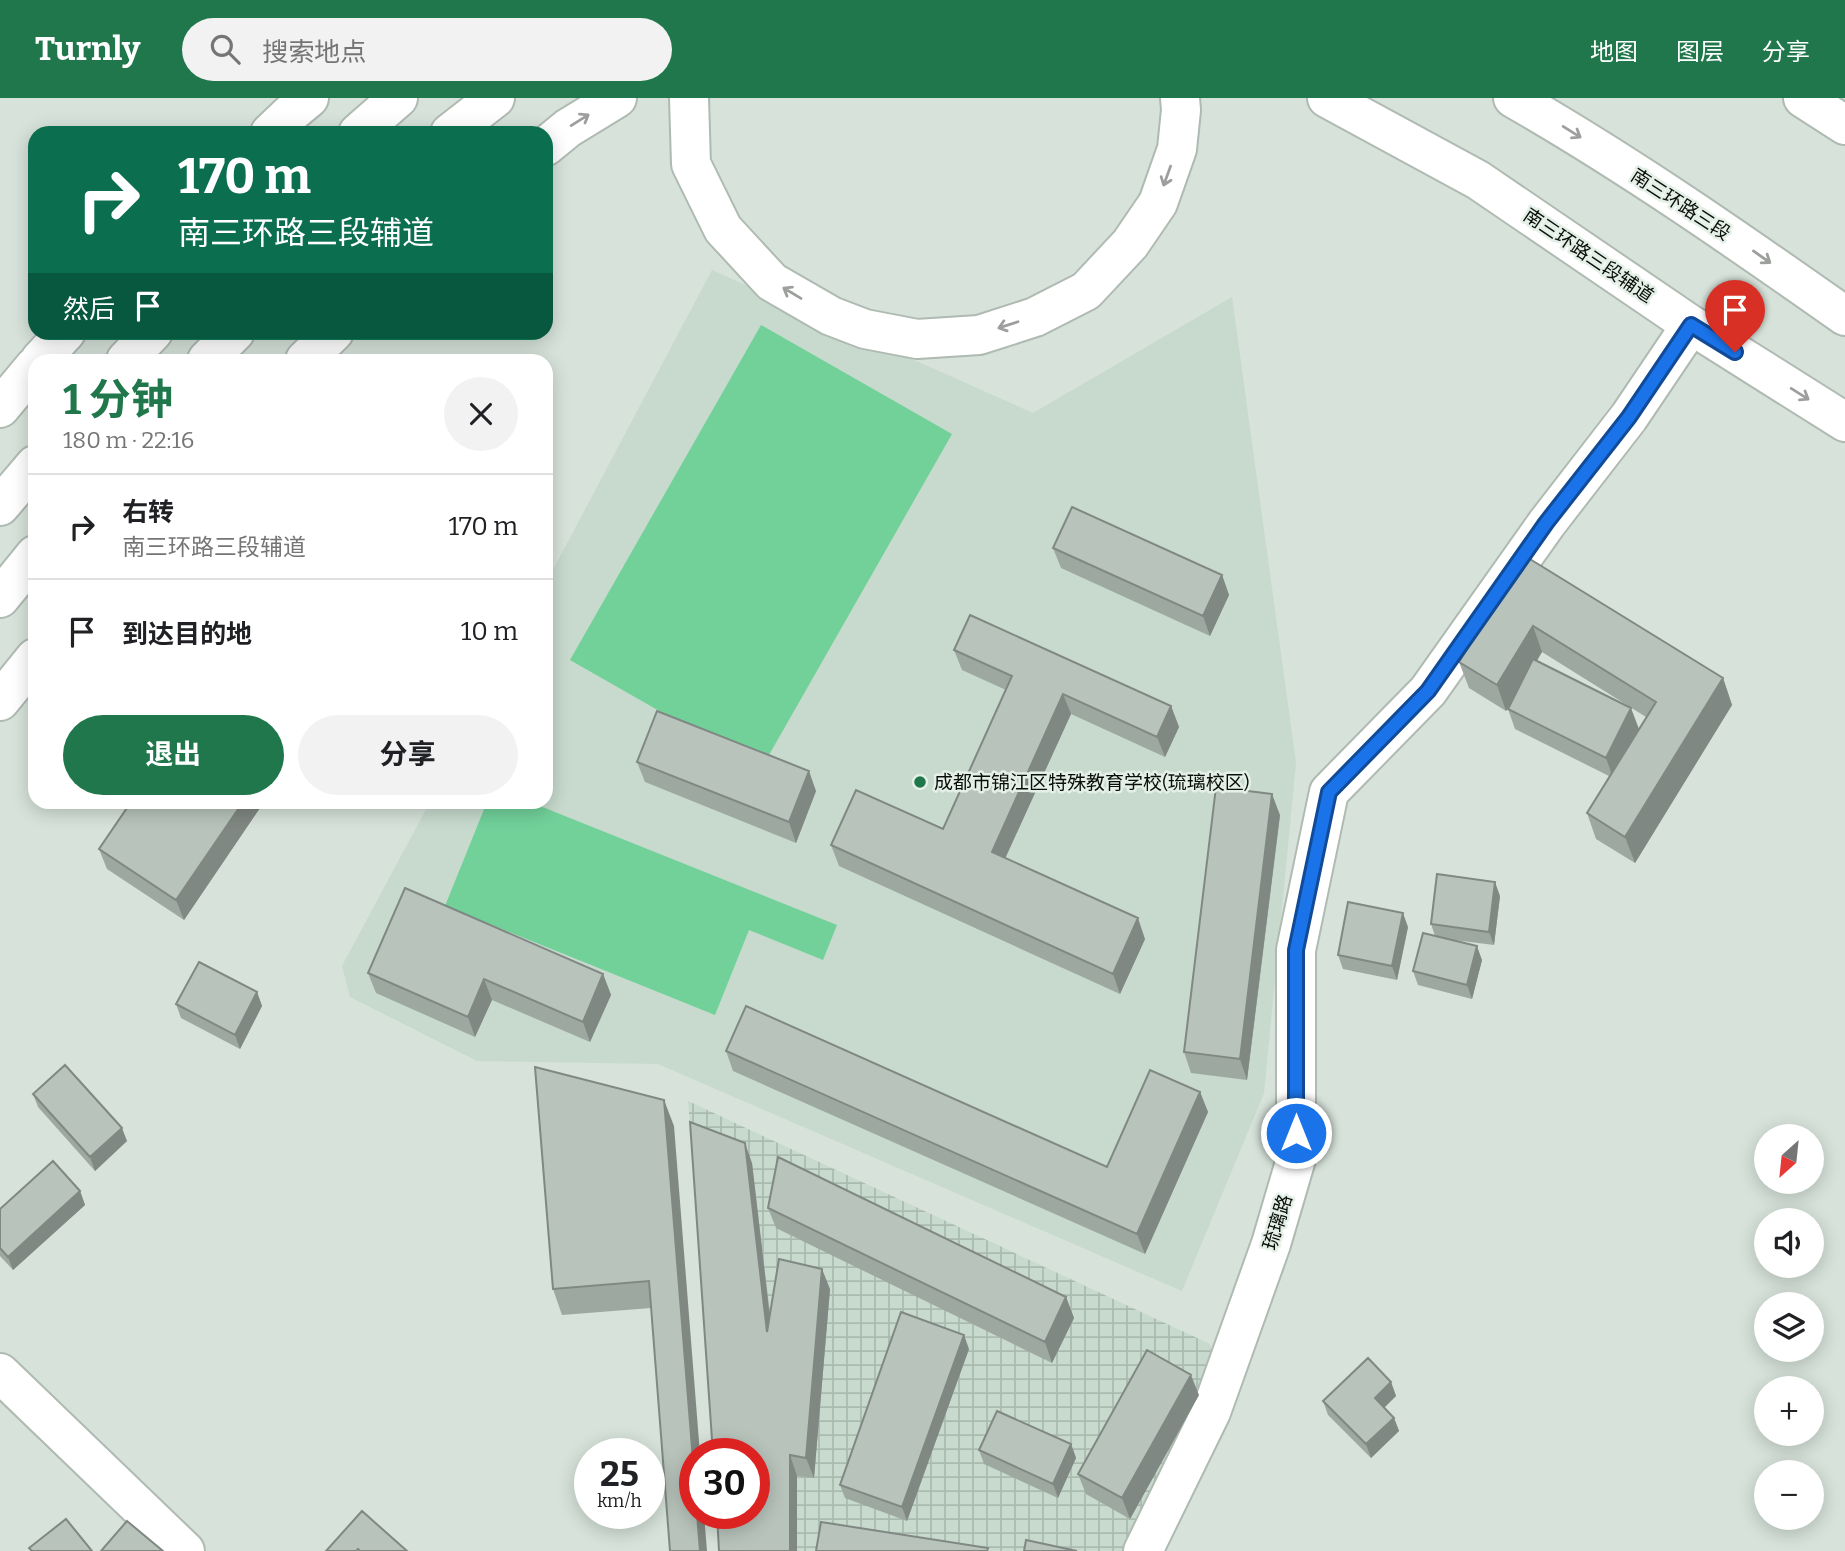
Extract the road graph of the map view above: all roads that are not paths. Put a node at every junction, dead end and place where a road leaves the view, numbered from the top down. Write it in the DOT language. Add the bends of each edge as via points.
graph roads {
  1 [pos="309,98"];
  2 [pos="397,98"];
  3 [pos="495,98"];
  4 [pos="617,98"];
  5 [pos="690,98"];
  6 [pos="1180,98"];
  7 [pos="1327,98"];
  8 [pos="1378,98"];
  9 [pos="1513,98"];
  10 [pos="1803,98"];
  11 [pos="1845,125"];
  12 [pos="278,126"];
  13 [pos="366,126"];
  14 [pos="459,126"];
  15 [pos="553,140"];
  16 [pos="1478,180"];
  17 [pos="1845,316"];
  18 [pos="1691,325"];
  19 [pos="59,340"];
  20 [pos="145,340"];
  21 [pos="227,340"];
  22 [pos="326,340"];
  23 [pos="46,354"];
  24 [pos="132,354"];
  25 [pos="212,354"];
  26 [pos="311,354"];
  27 [pos="28,374"];
  28 [pos="0,408"];
  29 [pos="1845,422"];
  30 [pos="28,472"];
  31 [pos="0,506"];
  32 [pos="28,564"];
  33 [pos="0,598"];
  34 [pos="28,667"];
  35 [pos="0,701"];
  36 [pos="0,1373"];
  37 [pos="185,1551"];
  38 [pos="1143,1551"];
  1 -- 12 [label="main road"];
  2 -- 13 [label="main road"];
  3 -- 14 [label="main road"];
  15 -- 4 [label="main road, one-way"];
  6 -- 5 [label="main road, one-way" via="1177,149 1158,203 1130,244 1086,291 1035,317 979,335 917,339 865,329 831,316 772,282 723,229 691,164"];
  7 -- 16 [label="main road, 南三环路三段辅道"];
  8 -- 16 [label="main road"];
  9 -- 17 [label="main road, 南三环路三段, one-way" via="1569,130"];
  10 -- 11 [label="main road"];
  16 -- 18 [label="main road, 南三环路三段辅道"];
  18 -- 29 [label="main road, 南三环路三段辅道, one-way"];
  18 -- 38 [label="main road, 琉璃路" via="1428,691 1329,792 1296,950 1296,1159 1211,1412"];
  19 -- 23 [label="main road"];
  20 -- 24 [label="main road"];
  21 -- 25 [label="main road"];
  22 -- 26 [label="main road"];
  27 -- 28 [label="main road"];
  30 -- 31 [label="main road"];
  32 -- 33 [label="main road"];
  34 -- 35 [label="main road"];
  36 -- 37 [label="main road"];
}
